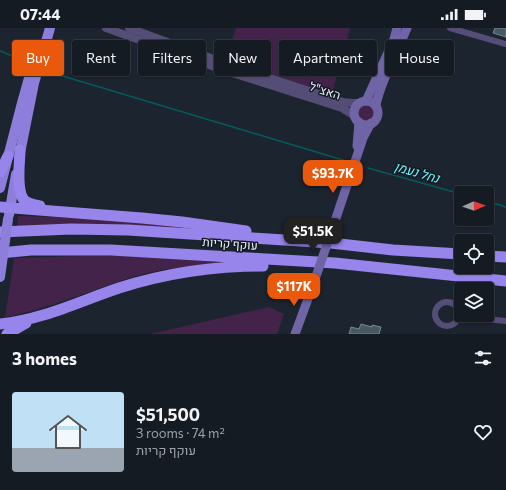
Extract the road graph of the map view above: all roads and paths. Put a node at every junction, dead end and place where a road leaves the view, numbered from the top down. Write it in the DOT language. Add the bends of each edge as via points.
graph roads {
  1 [pos="43,28"];
  2 [pos="50,28"];
  3 [pos="106,28"];
  4 [pos="128,28"];
  5 [pos="392,28"];
  6 [pos="397,28"];
  7 [pos="407,28"];
  8 [pos="450,28"];
  9 [pos="394,39"];
  10 [pos="506,44"];
  11 [pos="363,102"];
  12 [pos="376,105"];
  13 [pos="357,119"];
  14 [pos="371,123"];
  15 [pos="20,150"];
  16 [pos="8,156"];
  17 [pos="352,171"];
  18 [pos="0,172"];
  19 [pos="0,188"];
  20 [pos="6,211"];
  21 [pos="68,212"];
  22 [pos="0,232"];
  23 [pos="331,243"];
  24 [pos="0,253"];
  25 [pos="454,254"];
  26 [pos="494,256"];
  27 [pos="506,257"];
  28 [pos="360,266"];
  29 [pos="0,278"];
  30 [pos="506,281"];
  31 [pos="38,317"];
  32 [pos="494,320"];
  33 [pos="506,321"];
  34 [pos="0,324"];
  35 [pos="8,334"];
  36 [pos="295,334"];
  1 -- 16 [label="highway"];
  2 -- 15 [label="highway" via="34,84"];
  3 -- 13 [label="street, האצ\"ל" via="226,71 342,108"];
  4 -- 11 [label="street, האצ\"ל" via="343,102"];
  5 -- 9 [label="main road"];
  6 -- 9 [label="main road"];
  7 -- 12 [label="main road"];
  8 -- 10 [label="street"];
  9 -- 11 [label="main road"];
  11 -- 12 [label="main road"];
  11 -- 13 [label="main road" via="355,108"];
  12 -- 14 [label="main road" via="378,116"];
  13 -- 14 [label="main road" via="366,124"];
  13 -- 17 [label="main road"];
  14 -- 17 [label="main road"];
  15 -- 20 [label="highway"];
  15 -- 21 [label="highway" via="19,186 24,200 34,205"];
  16 -- 18 [label="highway"];
  16 -- 19 [label="highway"];
  17 -- 36 [label="main road, bridge"];
  20 -- 21 [label="highway"];
  20 -- 29 [label="highway, bridge"];
  21 -- 23 [label="highway" via="182,222"];
  22 -- 23 [label="highway, עוקף קריות" via="98,229"];
  23 -- 25 [label="highway, עוקף קריות"];
  24 -- 28 [label="highway, עוקף קריות" via="31,250 111,250"];
  26 -- 27 [label="highway"];
  28 -- 30 [label="highway, עוקף קריות"];
  28 -- 31 [label="highway" via="240,266 189,271 121,288"];
  31 -- 34 [label="highway"];
  31 -- 35 [label="highway"];
  32 -- 33 [label="street"];
}
